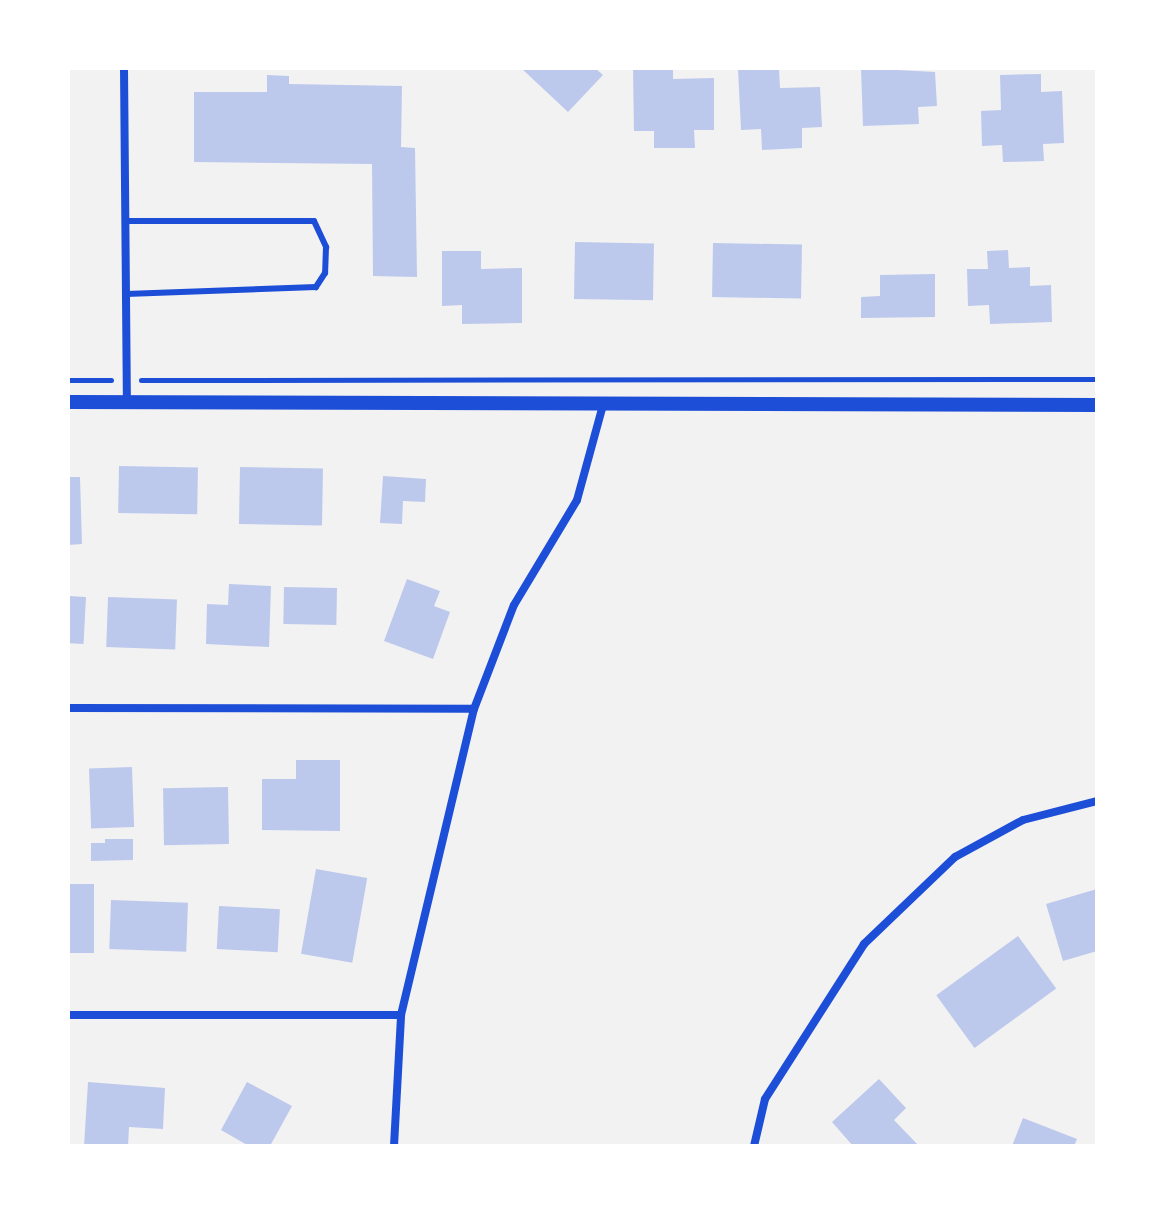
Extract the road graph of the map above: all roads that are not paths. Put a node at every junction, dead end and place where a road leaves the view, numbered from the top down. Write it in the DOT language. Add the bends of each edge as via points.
graph roads {
  1 [pos="124,68"];
  2 [pos="125,221"];
  3 [pos="126,294"];
  4 [pos="68,402"];
  5 [pos="127,402"];
  6 [pos="603,405"];
  7 [pos="1097,405"];
  8 [pos="68,708"];
  9 [pos="474,709"];
  10 [pos="1097,801"];
  11 [pos="68,1015"];
  12 [pos="401,1015"];
  13 [pos="394,1146"];
  14 [pos="754,1146"];
  1 -- 2 [label="street"];
  2 -- 3 [label="street"];
  2 -- 3 [label="lane" via="314,221 326,247 325,273 316,287"];
  3 -- 5 [label="street"];
  4 -- 5 [label="street"];
  5 -- 6 [label="street"];
  6 -- 7 [label="street"];
  6 -- 9 [label="street" via="577,500 514,605"];
  8 -- 9 [label="street"];
  9 -- 12 [label="street"];
  10 -- 14 [label="street" via="1023,820 955,857 864,944 765,1099"];
  11 -- 12 [label="street"];
  12 -- 13 [label="street"];
}
